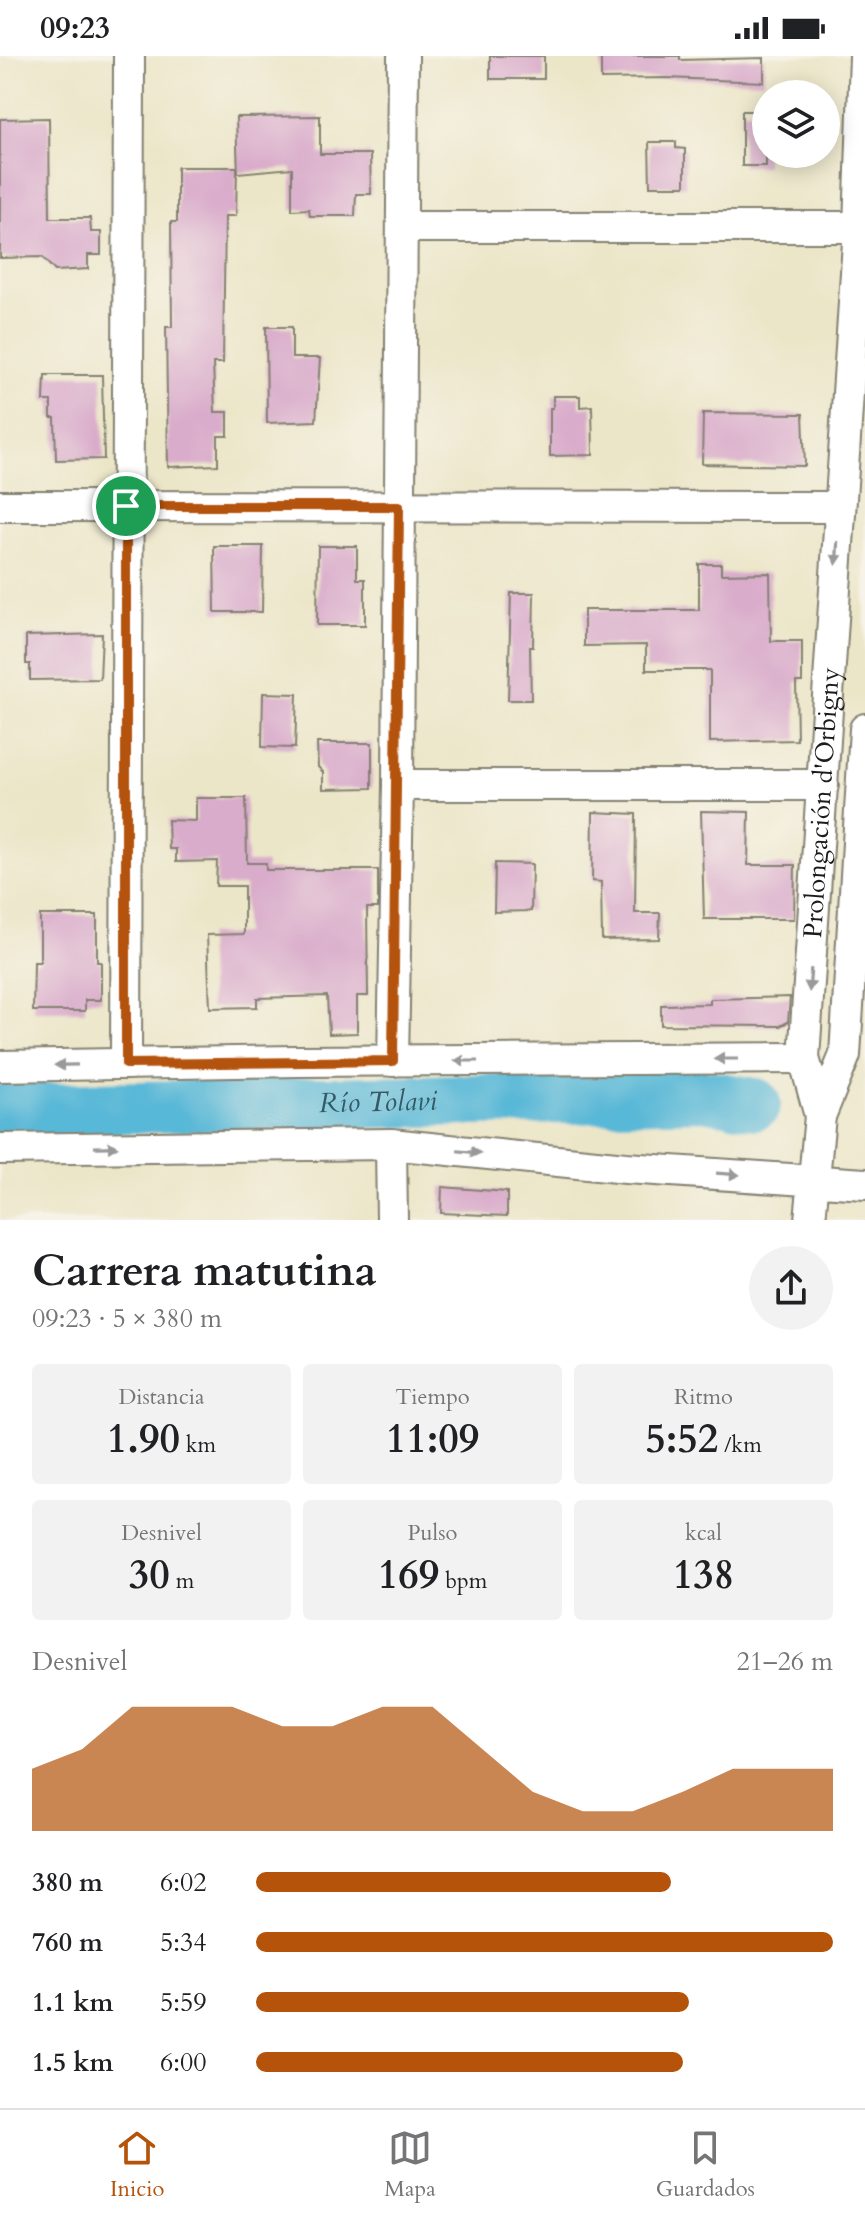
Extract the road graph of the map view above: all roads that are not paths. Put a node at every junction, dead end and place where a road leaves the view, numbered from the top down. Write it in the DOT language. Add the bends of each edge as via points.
graph roads {
  1 [pos="129,56"];
  2 [pos="403,56"];
  3 [pos="865,56"];
  4 [pos="402,227"];
  5 [pos="862,227"];
  6 [pos="0,506"];
  7 [pos="126,506"];
  8 [pos="399,506"];
  9 [pos="840,507"];
  10 [pos="828,728"];
  11 [pos="865,729"];
  12 [pos="398,785"];
  13 [pos="823,785"];
  14 [pos="804,1058"];
  15 [pos="393,1061"];
  16 [pos="126,1064"];
  17 [pos="0,1066"];
  18 [pos="820,1116"];
  19 [pos="391,1144"];
  20 [pos="0,1149"];
  21 [pos="815,1180"];
  22 [pos="865,1184"];
  23 [pos="392,1220"];
  24 [pos="810,1220"];
  1 -- 7 [label="street"];
  2 -- 4 [label="street"];
  3 -- 5 [label="street, Prolongación d'Orbigny"];
  4 -- 5 [label="street"];
  4 -- 8 [label="street"];
  5 -- 9 [label="street, Prolongación d'Orbigny"];
  6 -- 7 [label="street"];
  7 -- 8 [label="street"];
  7 -- 16 [label="street"];
  8 -- 9 [label="street"];
  8 -- 12 [label="street"];
  9 -- 10 [label="street, Prolongación d'Orbigny, one-way"];
  10 -- 11 [label="street"];
  10 -- 13 [label="street, Prolongación d'Orbigny"];
  11 -- 18 [label="street, Prolongación d'Orbigny" via="845,1055"];
  12 -- 13 [label="street"];
  12 -- 15 [label="street"];
  13 -- 14 [label="street, Prolongación d'Orbigny, one-way"];
  14 -- 15 [label="street, one-way"];
  14 -- 18 [label="street, Prolongación d'Orbigny"];
  15 -- 16 [label="street"];
  16 -- 17 [label="street, one-way"];
  18 -- 21 [label="street, Prolongación d'Orbigny"];
  20 -- 19 [label="street, one-way"];
  19 -- 21 [label="street, one-way" via="626,1168"];
  19 -- 23 [label="street"];
  21 -- 22 [label="street"];
  21 -- 24 [label="street, Prolongación d'Orbigny"];
}
